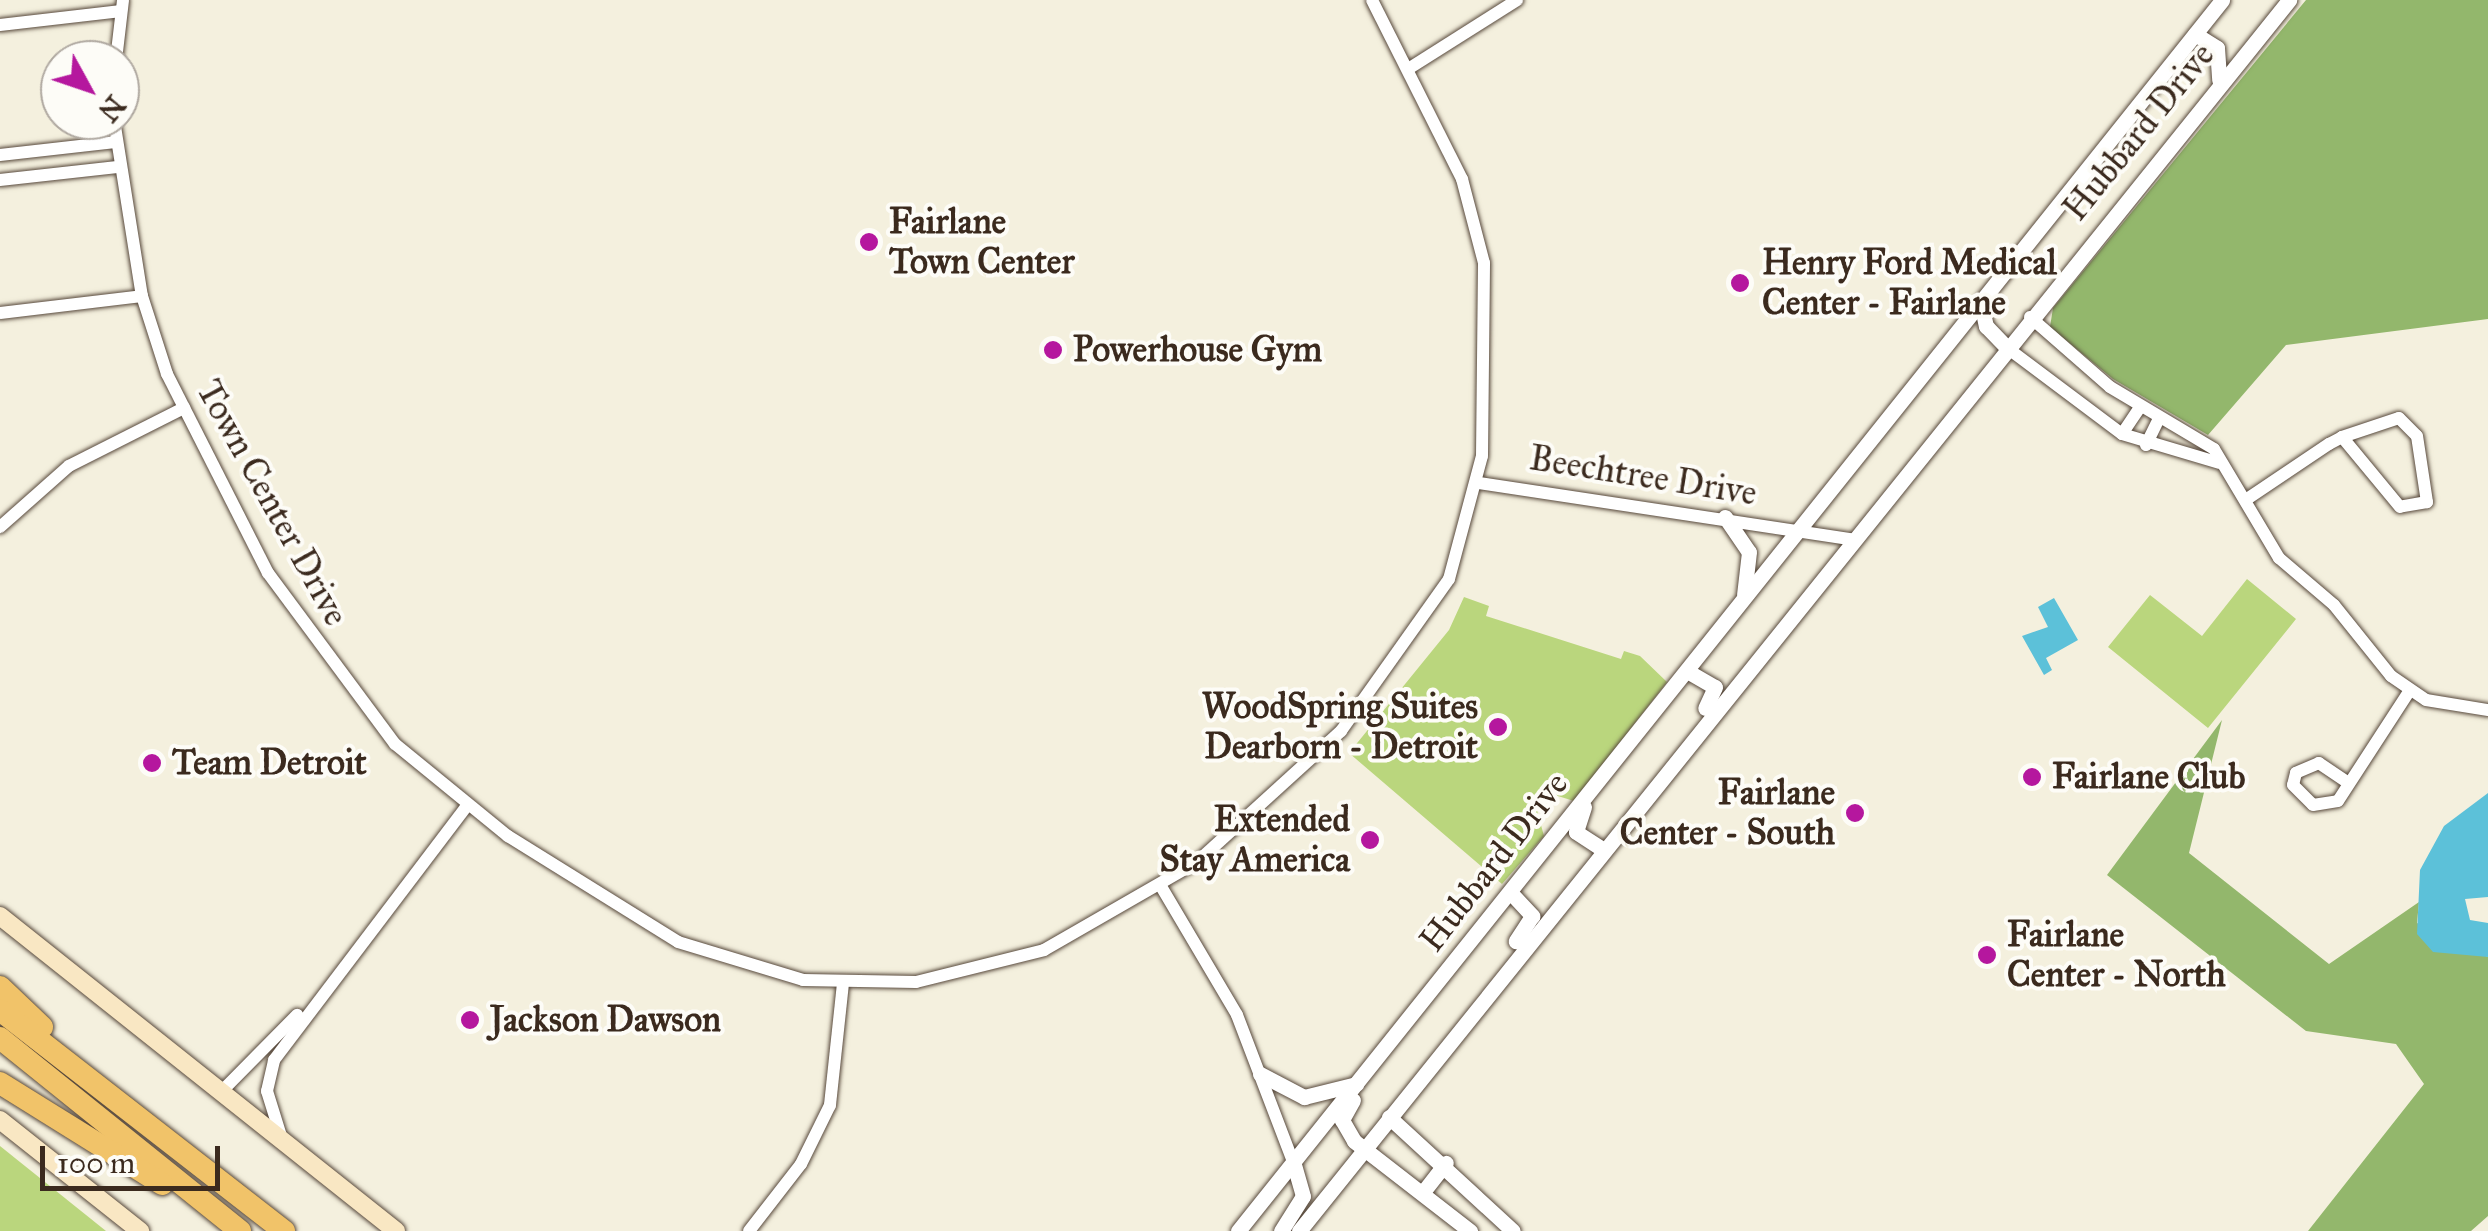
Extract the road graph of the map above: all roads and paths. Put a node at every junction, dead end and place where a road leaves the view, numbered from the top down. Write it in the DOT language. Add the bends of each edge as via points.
graph roads {
  1 [pos="1372,0"];
  2 [pos="1517,0"];
  3 [pos="2222,0"];
  4 [pos="2289,0"];
  5 [pos="122,6"];
  6 [pos="0,26"];
  7 [pos="2195,34"];
  8 [pos="118,40"];
  9 [pos="1408,69"];
  10 [pos="2219,80"];
  11 [pos="115,142"];
  12 [pos="0,155"];
  13 [pos="117,167"];
  14 [pos="0,170"];
  15 [pos="1,180"];
  16 [pos="142,296"];
  17 [pos="1981,303"];
  18 [pos="0,313"];
  19 [pos="2030,317"];
  20 [pos="2006,347"];
  21 [pos="2140,407"];
  22 [pos="184,408"];
  23 [pos="2159,418"];
  24 [pos="2122,434"];
  25 [pos="2342,437"];
  26 [pos="2146,445"];
  27 [pos="2219,463"];
  28 [pos="1478,483"];
  29 [pos="2247,499"];
  30 [pos="1725,517"];
  31 [pos="0,526"];
  32 [pos="1798,531"];
  33 [pos="1851,539"];
  34 [pos="1740,604"];
  35 [pos="1686,671"];
  36 [pos="2410,690"];
  37 [pos="2488,710"];
  38 [pos="1618,754"];
  39 [pos="2347,782"];
  40 [pos="1650,789"];
  41 [pos="467,806"];
  42 [pos="1602,850"];
  43 [pos="1162,888"];
  44 [pos="1510,892"];
  45 [pos="0,916"];
  46 [pos="332,976"];
  47 [pos="1438,981"];
  48 [pos="843,984"];
  49 [pos="0,987"];
  50 [pos="0,1010"];
  51 [pos="1454,1034"];
  52 [pos="0,1038"];
  53 [pos="1260,1074"];
  54 [pos="0,1083"];
  55 [pos="1356,1084"];
  56 [pos="220,1094"];
  57 [pos="113,1095"];
  58 [pos="1390,1117"];
  59 [pos="0,1120"];
  60 [pos="1366,1146"];
  61 [pos="287,1147"];
  62 [pos="1293,1162"];
  63 [pos="1446,1163"];
  64 [pos="1423,1192"];
  65 [pos="140,1231"];
  66 [pos="230,1231"];
  67 [pos="240,1231"];
  68 [pos="284,1231"];
  69 [pos="396,1231"];
  70 [pos="749,1231"];
  71 [pos="1238,1231"];
  72 [pos="1281,1231"];
  73 [pos="1299,1231"];
  74 [pos="1470,1231"];
  75 [pos="1513,1231"];
  1 -- 9 [label="street, Town Center Drive"];
  2 -- 9 [label="street"];
  3 -- 7 [label="street, Hubbard Drive"];
  4 -- 10 [label="street, Hubbard Drive"];
  5 -- 6 [label="street"];
  5 -- 8 [label="street"];
  7 -- 10 [label="street" via="2218,48"];
  7 -- 17 [label="street, Hubbard Drive"];
  9 -- 28 [label="street, Town Center Drive" via="1462,179 1484,264 1489,344"];
  10 -- 19 [label="street, Hubbard Drive"];
  11 -- 12 [label="street"];
  11 -- 13 [label="street, Town Center Drive"];
  13 -- 15 [label="street"];
  13 -- 16 [label="street, Town Center Drive"];
  14 -- 15 [label="street"];
  16 -- 18 [label="street"];
  16 -- 22 [label="street, Town Center Drive"];
  17 -- 20 [label="street" via="1986,326"];
  17 -- 32 [label="street, Hubbard Drive"];
  19 -- 20 [label="street, Hubbard Drive"];
  19 -- 21 [label="street"];
  20 -- 24 [label="street"];
  20 -- 33 [label="street, Hubbard Drive"];
  21 -- 23 [label="street"];
  21 -- 24 [label="street"];
  22 -- 31 [label="street" via="69,466"];
  22 -- 41 [label="street, Town Center Drive" via="302,626 395,744"];
  23 -- 26 [label="street"];
  23 -- 27 [label="street" via="2204,441"];
  24 -- 26 [label="street"];
  25 -- 25 [label="street" via="2406,421 2427,502 2400,507"];
  25 -- 29 [label="street"];
  26 -- 27 [label="street"];
  27 -- 29 [label="street"];
  28 -- 30 [label="street, Beechtree Drive"];
  28 -- 43 [label="street, Town Center Drive" via="1450,579 1390,672 1274,799"];
  29 -- 36 [label="street" via="2279,558"];
  30 -- 32 [label="street, Beechtree Drive"];
  30 -- 34 [label="street" via="1749,552"];
  32 -- 33 [label="street"];
  32 -- 34 [label="street, Hubbard Drive"];
  33 -- 40 [label="street, Hubbard Drive"];
  34 -- 35 [label="street, Hubbard Drive"];
  35 -- 38 [label="street, Hubbard Drive"];
  35 -- 40 [label="street" via="1707,678 1712,700"];
  36 -- 37 [label="street" via="2446,707"];
  36 -- 39 [label="street"];
  38 -- 42 [label="street" via="1576,817 1579,838"];
  38 -- 44 [label="street, Hubbard Drive"];
  40 -- 42 [label="street, Hubbard Drive"];
  41 -- 46 [label="street"];
  41 -- 48 [label="street, Town Center Drive" via="678,942 762,972"];
  42 -- 51 [label="street, Hubbard Drive"];
  43 -- 48 [label="street, Town Center Drive" via="1005,964 916,982"];
  43 -- 53 [label="street" via="1224,989"];
  44 -- 47 [label="street, Hubbard Drive"];
  44 -- 51 [label="street" via="1530,904 1528,926 1460,1011"];
  45 -- 56 [label="main road"];
  46 -- 56 [label="street"];
  46 -- 61 [label="street" via="268,1075"];
  47 -- 55 [label="street, Hubbard Drive"];
  47 -- 60 [label="street" via="1346,1108 1346,1130"];
  48 -- 70 [label="street" via="830,1105 801,1164"];
  49 -- 57 [label="highway"];
  50 -- 57 [label="highway"];
  51 -- 58 [label="street, Hubbard Drive"];
  52 -- 67 [label="highway"];
  53 -- 55 [label="street" via="1304,1097"];
  53 -- 62 [label="street"];
  54 -- 66 [label="highway"];
  55 -- 62 [label="street, Hubbard Drive"];
  56 -- 61 [label="main road"];
  57 -- 68 [label="highway"];
  58 -- 60 [label="street, Hubbard Drive"];
  58 -- 63 [label="street"];
  59 -- 65 [label="main road"];
  60 -- 64 [label="street"];
  60 -- 73 [label="street, Hubbard Drive"];
  61 -- 69 [label="main road"];
  62 -- 71 [label="street, Hubbard Drive"];
  62 -- 72 [label="street" via="1303,1196"];
  63 -- 64 [label="street"];
  63 -- 75 [label="street"];
  64 -- 74 [label="street"];
}
